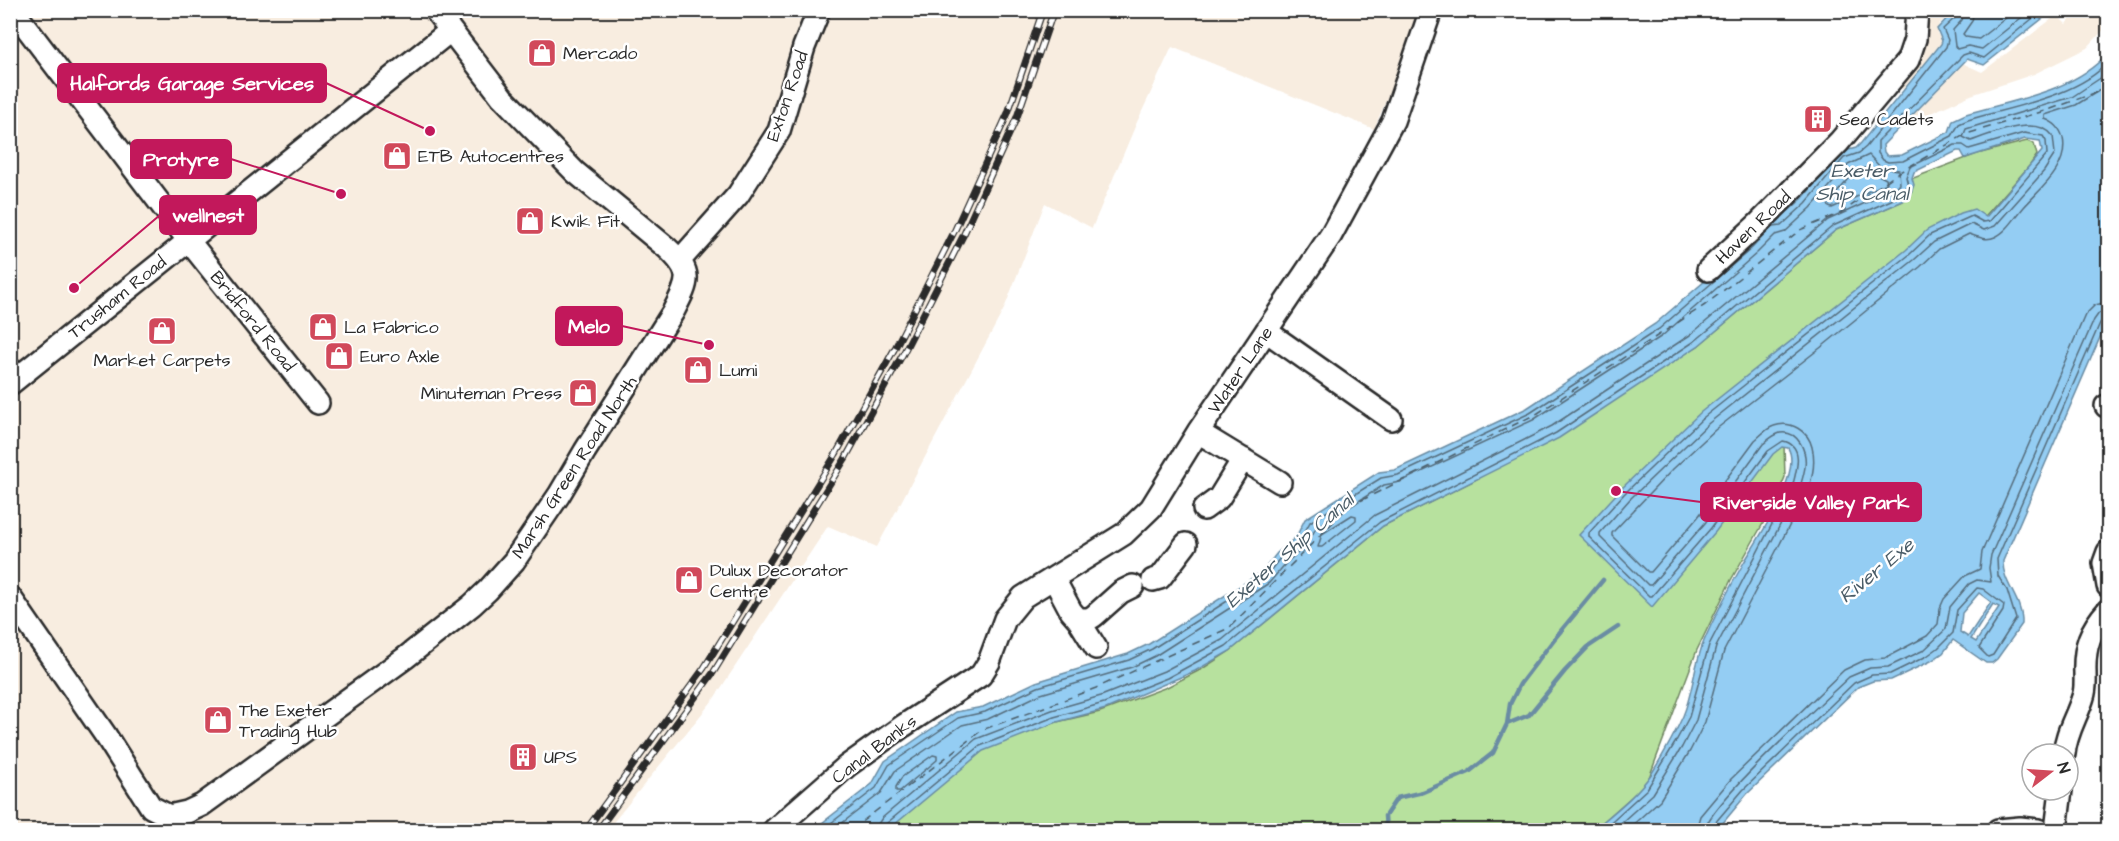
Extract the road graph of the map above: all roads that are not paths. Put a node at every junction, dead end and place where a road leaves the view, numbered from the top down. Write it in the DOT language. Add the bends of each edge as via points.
graph roads {
  1 [pos="13,10"];
  2 [pos="435,10"];
  3 [pos="819,10"];
  4 [pos="1431,10"];
  5 [pos="1917,10"];
  6 [pos="450,31"];
  7 [pos="188,240"];
  8 [pos="680,260"];
  9 [pos="1708,270"];
  10 [pos="1266,331"];
  11 [pos="10,384"];
  12 [pos="318,403"];
  13 [pos="1391,419"];
  14 [pos="1198,432"];
  15 [pos="1243,459"];
  16 [pos="1280,482"];
  17 [pos="1204,509"];
  18 [pos="1186,544"];
  19 [pos="2109,552"];
  20 [pos="1054,579"];
  21 [pos="2109,586"];
  22 [pos="10,597"];
  23 [pos="2109,610"];
  24 [pos="1078,619"];
  25 [pos="1096,648"];
  26 [pos="981,675"];
  27 [pos="2066,742"];
  28 [pos="2060,802"];
  29 [pos="161,818"];
  30 [pos="774,831"];
  31 [pos="1998,831"];
  32 [pos="2038,831"];
  33 [pos="2056,831"];
  1 -- 7 [label="street, Bridford Road"];
  2 -- 6 [label="street"];
  3 -- 8 [label="street, Exton Road" via="779,131 738,195"];
  4 -- 10 [label="street, Water Lane" via="1393,122 1331,235"];
  5 -- 9 [label="street, Haven Road" via="1915,39 1908,60 1839,142"];
  6 -- 7 [label="street, Trusham Road"];
  6 -- 8 [label="street" via="502,98 574,172"];
  7 -- 11 [label="street, Trusham Road"];
  7 -- 12 [label="street, Bridford Road"];
  8 -- 29 [label="street, Marsh Green Road North" via="687,280 674,312 514,561 472,605 354,696 202,805"];
  10 -- 13 [label="street"];
  10 -- 14 [label="street, Water Lane"];
  14 -- 15 [label="street"];
  14 -- 20 [label="street, Water Lane" via="1151,508 1124,534"];
  15 -- 16 [label="street"];
  15 -- 17 [label="street" via="1219,498"];
  18 -- 24 [label="street" via="1160,578 1112,599 1089,619"];
  19 -- 21 [label="street" via="2104,563"];
  20 -- 24 [label="street"];
  20 -- 26 [label="street, Water Lane" via="1023,597 1005,619"];
  22 -- 29 [label="street"];
  23 -- 27 [label="street" via="2091,633 2083,697"];
  24 -- 25 [label="street"];
  26 -- 30 [label="street, Canal Banks" via="847,766"];
  28 -- 33 [label="street"];
  31 -- 32 [label="street"];
}
